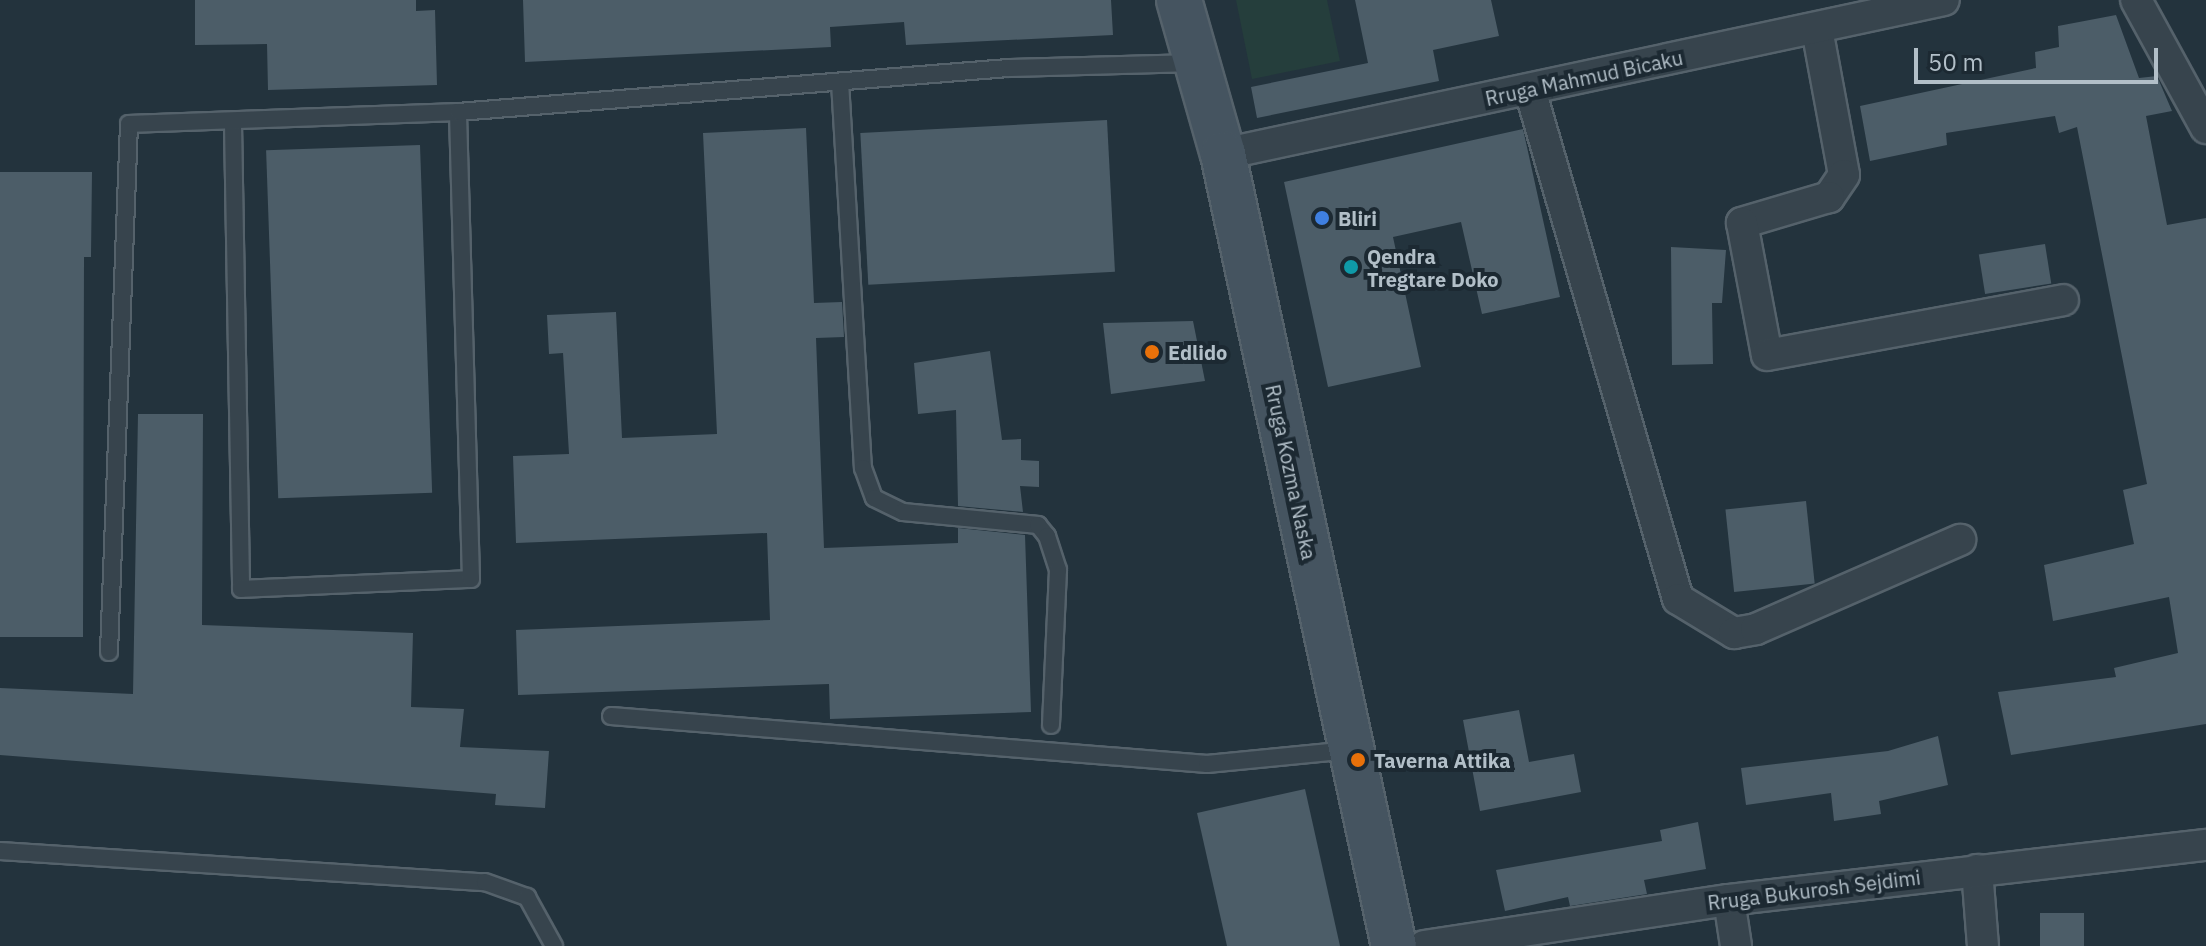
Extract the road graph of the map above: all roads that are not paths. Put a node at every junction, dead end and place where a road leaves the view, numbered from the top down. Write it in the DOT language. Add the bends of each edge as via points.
graph roads {
  1 [pos="1179,0"];
  2 [pos="1944,0"];
  3 [pos="2136,0"];
  4 [pos="1817,29"];
  5 [pos="1201,63"];
  6 [pos="840,82"];
  7 [pos="1530,90"];
  8 [pos="458,112"];
  9 [pos="233,124"];
  10 [pos="2206,128"];
  11 [pos="1223,154"];
  12 [pos="2063,300"];
  13 [pos="1960,540"];
  14 [pos="109,652"];
  15 [pos="611,716"];
  16 [pos="1051,725"];
  17 [pos="1350,750"];
  18 [pos="2206,845"];
  19 [pos="0,851"];
  20 [pos="1977,870"];
  21 [pos="1729,900"];
  22 [pos="554,946"];
  23 [pos="1394,946"];
  24 [pos="1424,946"];
  25 [pos="1736,946"];
  26 [pos="1983,946"];
  1 -- 5 [label="main road, Rruga Kozma Naska"];
  2 -- 4 [label="street, Rruga Mahmud Bicaku"];
  3 -- 10 [label="street"];
  4 -- 7 [label="street, Rruga Mahmud Bicaku"];
  4 -- 12 [label="street" via="1844,175 1829,197 1742,223 1767,355"];
  5 -- 6 [label="lane"];
  5 -- 11 [label="main road, Rruga Kozma Naska"];
  6 -- 8 [label="lane"];
  6 -- 16 [label="lane" via="863,468 874,498 903,512 1038,525 1047,536 1058,570"];
  7 -- 11 [label="street, Rruga Mahmud Bicaku"];
  7 -- 13 [label="street" via="1678,599 1734,633 1756,629"];
  8 -- 9 [label="lane"];
  8 -- 9 [label="lane" via="471,579 241,589"];
  9 -- 14 [label="lane" via="129,124"];
  11 -- 17 [label="main road, Rruga Kozma Naska"];
  15 -- 17 [label="lane" via="1207,764"];
  17 -- 23 [label="main road, Rruga Kozma Naska"];
  18 -- 20 [label="street, Rruga Bukurosh Sejdimi"];
  19 -- 22 [label="lane" via="485,882 527,897"];
  20 -- 21 [label="street, Rruga Bukurosh Sejdimi"];
  20 -- 26 [label="street"];
  21 -- 24 [label="street, Rruga Bukurosh Sejdimi"];
  21 -- 25 [label="street"];
}
